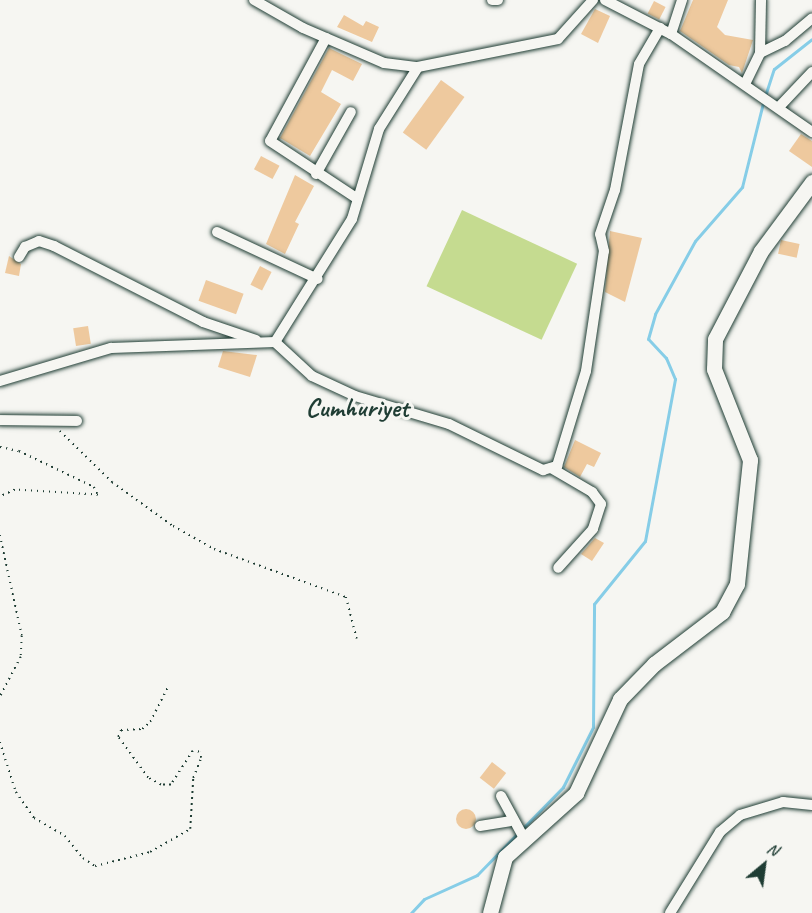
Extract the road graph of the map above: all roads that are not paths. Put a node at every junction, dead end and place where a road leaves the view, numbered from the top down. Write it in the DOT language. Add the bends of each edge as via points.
graph roads {
  1 [pos="254,0"];
  2 [pos="492,0"];
  3 [pos="498,0"];
  4 [pos="593,0"];
  5 [pos="605,0"];
  6 [pos="682,0"];
  7 [pos="761,0"];
  8 [pos="812,18"];
  9 [pos="660,28"];
  10 [pos="671,34"];
  11 [pos="326,38"];
  12 [pos="760,54"];
  13 [pos="418,67"];
  14 [pos="812,72"];
  15 [pos="749,86"];
  16 [pos="779,107"];
  17 [pos="351,112"];
  18 [pos="812,132"];
  19 [pos="316,174"];
  20 [pos="812,182"];
  21 [pos="358,199"];
  22 [pos="217,232"];
  23 [pos="19,257"];
  24 [pos="318,279"];
  25 [pos="270,343"];
  26 [pos="0,381"];
  27 [pos="0,420"];
  28 [pos="77,422"];
  29 [pos="550,468"];
  30 [pos="558,568"];
  31 [pos="501,796"];
  32 [pos="812,805"];
  33 [pos="510,821"];
  34 [pos="480,826"];
  35 [pos="525,840"];
  36 [pos="490,913"];
  37 [pos="670,913"];
  1 -- 11 [label="street"];
  2 -- 3 [label="street"];
  4 -- 13 [label="street" via="558,39"];
  5 -- 9 [label="street"];
  6 -- 10 [label="street"];
  7 -- 12 [label="street"];
  8 -- 12 [label="street" via="785,41"];
  9 -- 10 [label="street"];
  9 -- 29 [label="street" via="639,64 615,190 600,234 604,251 586,371 557,466"];
  10 -- 15 [label="street"];
  11 -- 13 [label="street" via="384,63"];
  11 -- 19 [label="street" via="270,141"];
  12 -- 15 [label="street"];
  13 -- 21 [label="street" via="379,129"];
  14 -- 16 [label="street"];
  15 -- 16 [label="street"];
  16 -- 18 [label="street"];
  17 -- 19 [label="street"];
  19 -- 21 [label="street"];
  20 -- 35 [label="street" via="761,251 715,339 714,369 750,460 737,584 722,612 654,664 620,699 576,793"];
  21 -- 24 [label="street" via="352,219"];
  22 -- 24 [label="street"];
  23 -- 25 [label="street" via="39,241 54,246 203,322"];
  24 -- 25 [label="street"];
  25 -- 26 [label="street" via="111,348"];
  25 -- 29 [label="street" via="312,376 355,396 448,424 543,470"];
  27 -- 28 [label="street"];
  29 -- 30 [label="street" via="592,492 601,504 594,529"];
  31 -- 33 [label="street"];
  32 -- 37 [label="street" via="783,802 740,816 720,832"];
  33 -- 34 [label="street"];
  33 -- 35 [label="street"];
  35 -- 36 [label="street" via="505,857 497,874"];
}
